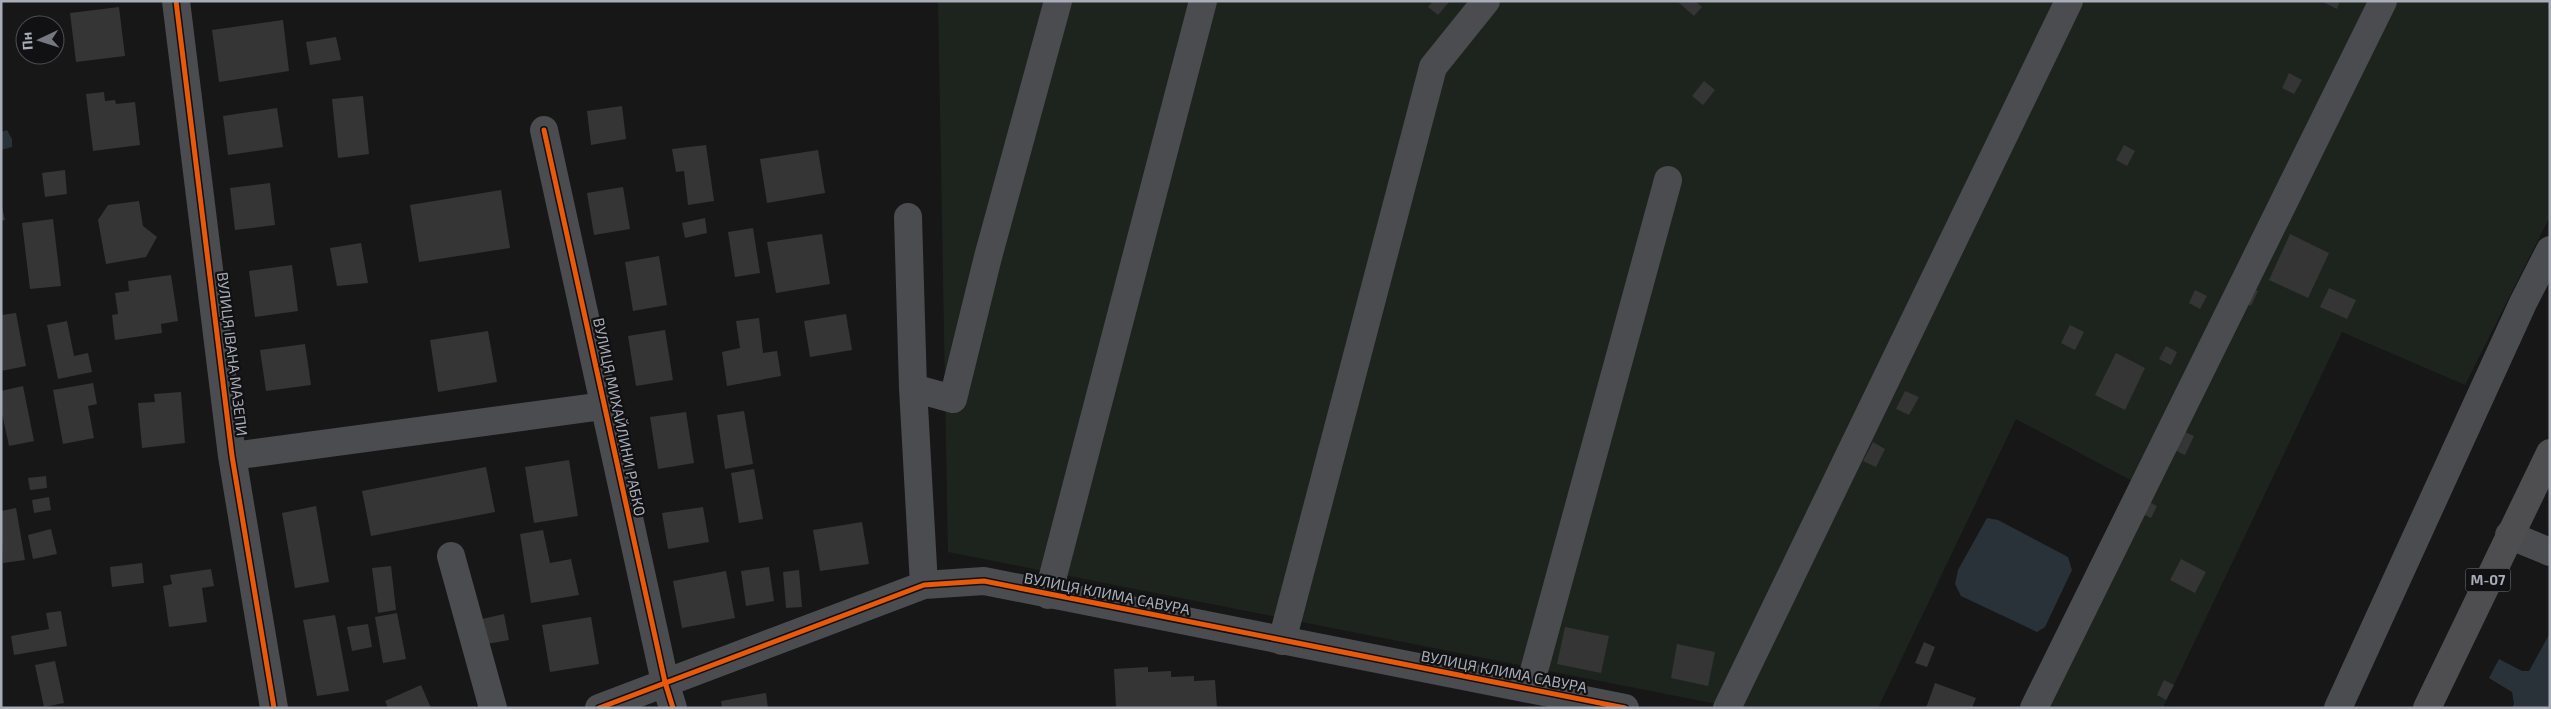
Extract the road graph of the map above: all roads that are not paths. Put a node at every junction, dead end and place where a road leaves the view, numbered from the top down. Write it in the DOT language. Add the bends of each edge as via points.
graph roads {
  1 [pos="176,1"];
  2 [pos="1058,1"];
  3 [pos="1203,1"];
  4 [pos="1486,1"];
  5 [pos="2069,1"];
  6 [pos="2383,1"];
  7 [pos="544,130"];
  8 [pos="1668,180"];
  9 [pos="908,217"];
  10 [pos="2550,250"];
  11 [pos="913,388"];
  12 [pos="603,406"];
  13 [pos="2550,452"];
  14 [pos="232,456"];
  15 [pos="2541,487"];
  16 [pos="2509,535"];
  17 [pos="2550,552"];
  18 [pos="451,556"];
  19 [pos="924,585"];
  20 [pos="1048,595"];
  21 [pos="1282,641"];
  22 [pos="665,682"];
  23 [pos="1529,689"];
  24 [pos="274,708"];
  25 [pos="493,708"];
  26 [pos="599,708"];
  27 [pos="673,708"];
  28 [pos="1625,708"];
  29 [pos="1727,708"];
  30 [pos="2034,708"];
  31 [pos="2338,708"];
  32 [pos="2427,708"];
  1 -- 14 [label="street, ВУЛИЦЯ ІВАНА МАЗЕПИ"];
  2 -- 11 [label="street" via="988,257 954,399"];
  3 -- 20 [label="street"];
  4 -- 21 [label="street" via="1433,67"];
  5 -- 29 [label="street"];
  6 -- 30 [label="street"];
  7 -- 12 [label="street, ВУЛИЦЯ МИХАЙЛИНИ РАБКО"];
  8 -- 23 [label="street"];
  9 -- 11 [label="street"];
  10 -- 31 [label="street"];
  11 -- 19 [label="street"];
  12 -- 14 [label="street"];
  12 -- 22 [label="street, ВУЛИЦЯ МИХАЙЛИНИ РАБКО"];
  13 -- 15 [label="highway, М-07"];
  14 -- 24 [label="street, ВУЛИЦЯ ІВАНА МАЗЕПИ"];
  15 -- 16 [label="highway, М-07"];
  16 -- 17 [label="street"];
  16 -- 32 [label="highway, М-07"];
  18 -- 25 [label="street"];
  19 -- 20 [label="street, ВУЛИЦЯ КЛИМА САВУРА" via="984,581"];
  19 -- 22 [label="street, ВУЛИЦЯ КЛИМА САВУРА"];
  20 -- 21 [label="street, ВУЛИЦЯ КЛИМА САВУРА"];
  21 -- 23 [label="street, ВУЛИЦЯ КЛИМА САВУРА"];
  22 -- 26 [label="street, ВУЛИЦЯ КЛИМА САВУРА"];
  22 -- 27 [label="street, ВУЛИЦЯ МИХАЙЛИНИ РАБКО"];
  23 -- 28 [label="street, ВУЛИЦЯ КЛИМА САВУРА"];
}
